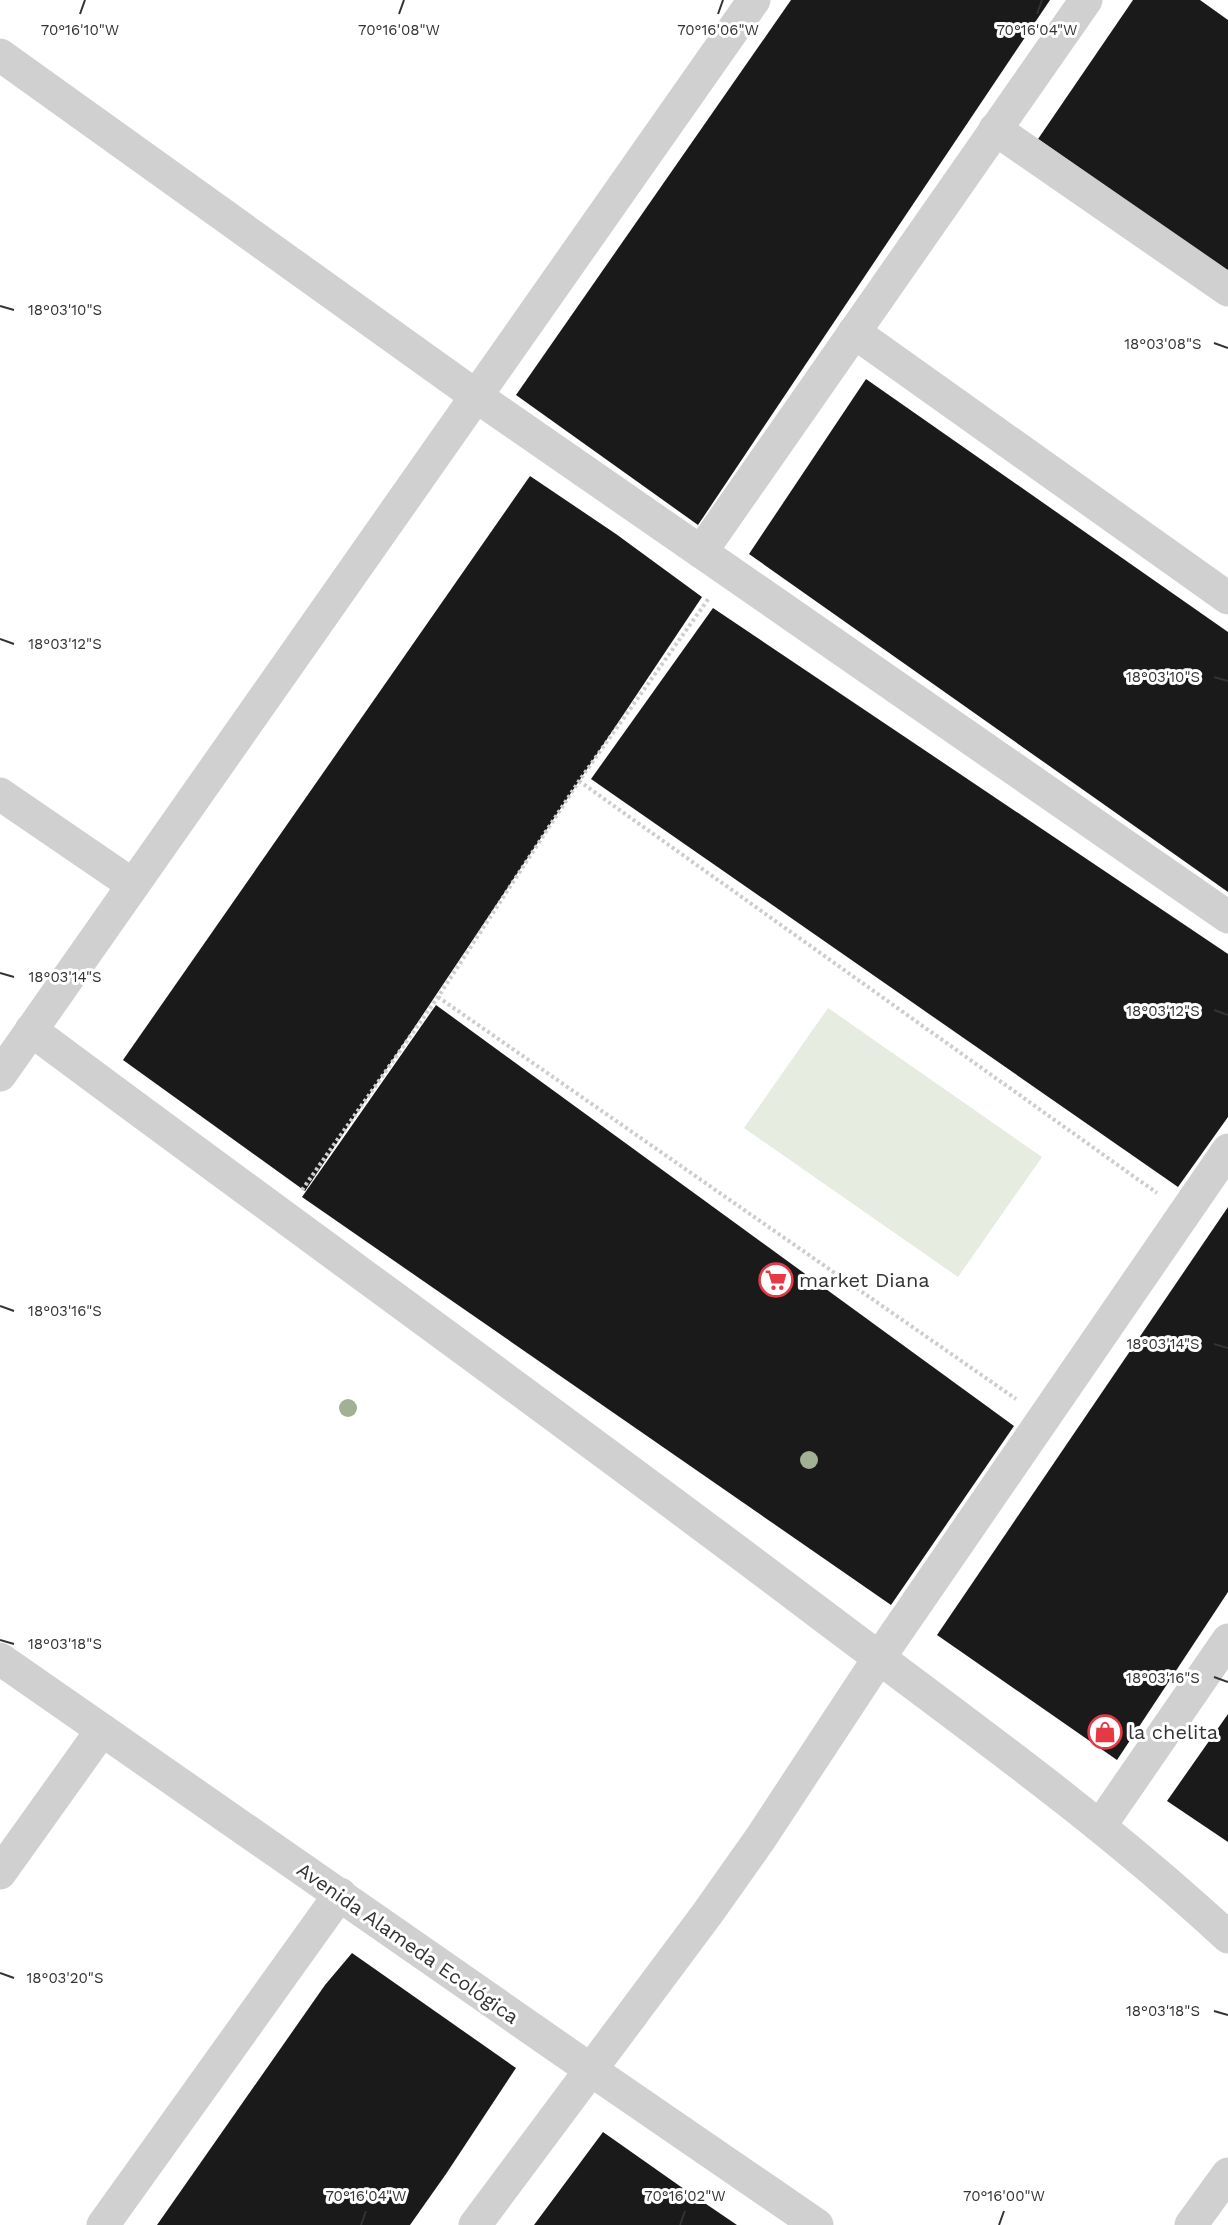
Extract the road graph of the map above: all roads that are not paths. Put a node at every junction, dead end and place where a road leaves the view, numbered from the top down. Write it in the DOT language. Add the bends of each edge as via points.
graph roads {
  1 [pos="754,0"];
  2 [pos="1086,0"];
  3 [pos="0,55"];
  4 [pos="995,129"];
  5 [pos="1228,290"];
  6 [pos="854,332"];
  7 [pos="476,396"];
  8 [pos="701,552"];
  9 [pos="1228,597"];
  10 [pos="0,794"];
  11 [pos="133,885"];
  12 [pos="1228,917"];
  13 [pos="31,1030"];
  14 [pos="0,1075"];
  15 [pos="1228,1150"];
  16 [pos="1228,1640"];
  17 [pos="879,1658"];
  18 [pos="0,1659"];
  19 [pos="102,1730"];
  20 [pos="1101,1826"];
  21 [pos="0,1873"];
  22 [pos="340,1894"];
  23 [pos="1228,1937"];
  24 [pos="591,2070"];
  25 [pos="1228,2174"];
  26 [pos="103,2225"];
  27 [pos="475,2225"];
  28 [pos="818,2225"];
  29 [pos="1191,2225"];
  1 -- 7 [label="street"];
  2 -- 4 [label="street"];
  3 -- 7 [label="street"];
  4 -- 5 [label="street"];
  4 -- 6 [label="street"];
  6 -- 8 [label="street"];
  6 -- 9 [label="street"];
  7 -- 8 [label="street"];
  7 -- 11 [label="street"];
  8 -- 12 [label="street"];
  10 -- 11 [label="street"];
  11 -- 13 [label="street"];
  13 -- 14 [label="street"];
  13 -- 17 [label="street"];
  15 -- 17 [label="street"];
  16 -- 20 [label="street"];
  17 -- 20 [label="street"];
  17 -- 24 [label="street" via="734,1876"];
  18 -- 19 [label="street, Avenida Alameda Ecológica"];
  19 -- 21 [label="street"];
  19 -- 22 [label="street, Avenida Alameda Ecológica"];
  20 -- 23 [label="street"];
  22 -- 24 [label="street, Avenida Alameda Ecológica"];
  22 -- 26 [label="street"];
  24 -- 27 [label="street"];
  24 -- 28 [label="street, Avenida Alameda Ecológica"];
  25 -- 29 [label="street"];
}
